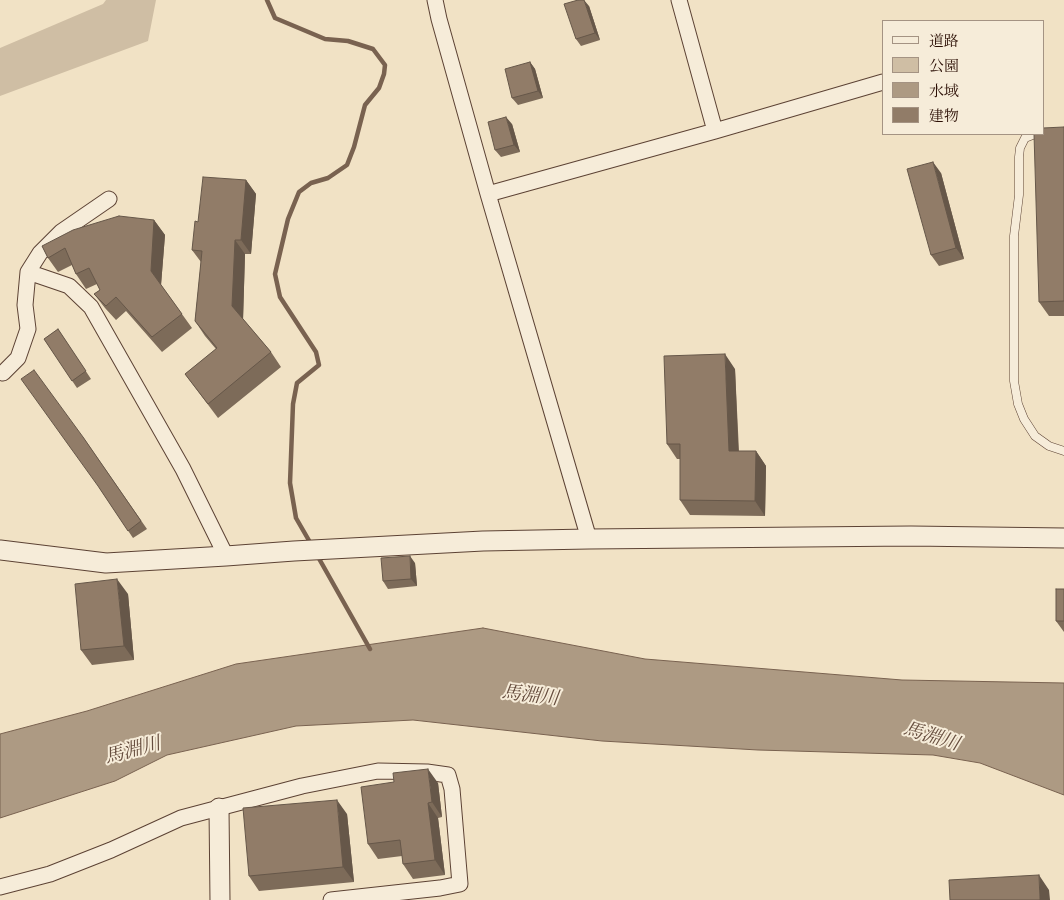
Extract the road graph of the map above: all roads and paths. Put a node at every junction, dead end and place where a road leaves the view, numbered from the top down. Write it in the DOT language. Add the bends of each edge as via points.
graph roads {
  1 [pos="435,0"];
  2 [pos="679,0"];
  3 [pos="882,82"];
  4 [pos="715,130"];
  5 [pos="1032,135"];
  6 [pos="488,194"];
  7 [pos="109,199"];
  8 [pos="28,272"];
  9 [pos="3,373"];
  10 [pos="1064,451"];
  11 [pos="1064,538"];
  12 [pos="589,539"];
  13 [pos="0,550"];
  14 [pos="226,556"];
  15 [pos="220,808"];
  16 [pos="0,887"];
  17 [pos="220,900"];
  18 [pos="331,900"];
  1 -- 6 [label="street"];
  2 -- 4 [label="street"];
  3 -- 4 [label="street"];
  4 -- 6 [label="street"];
  5 -- 10 [label="lane" via="1025,138 1019,157 1014,236 1014,381 1024,420 1035,436"];
  6 -- 12 [label="street"];
  7 -- 8 [label="street" via="61,232 40,253"];
  8 -- 9 [label="street" via="28,329 18,358"];
  8 -- 14 [label="street" via="69,286 91,307 183,469"];
  11 -- 12 [label="street"];
  12 -- 14 [label="street"];
  13 -- 14 [label="street" via="106,563"];
  15 -- 16 [label="street" via="181,818 50,874"];
  15 -- 17 [label="street"];
  15 -- 18 [label="street" via="302,786 378,771 448,775 460,884"];
}
